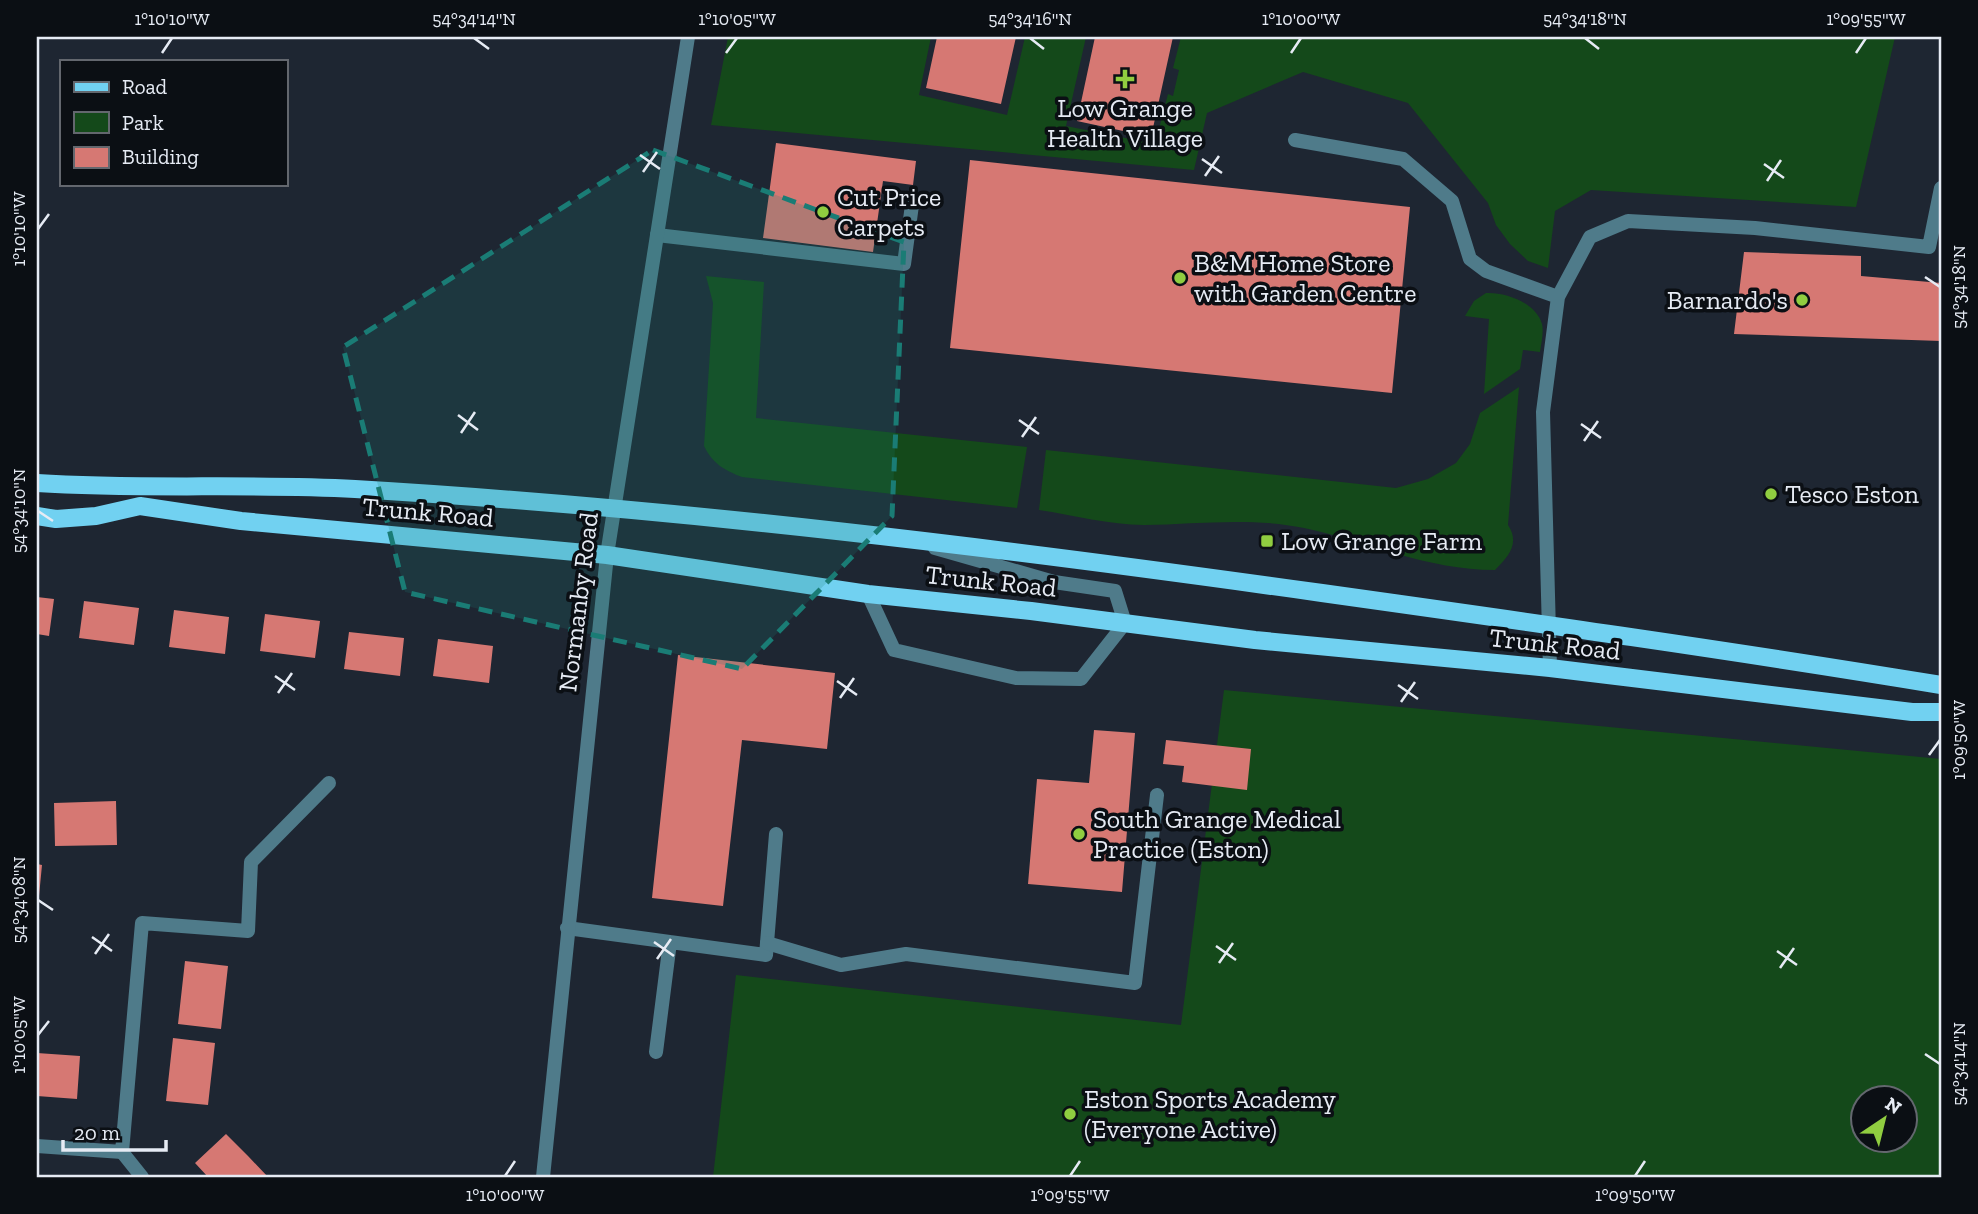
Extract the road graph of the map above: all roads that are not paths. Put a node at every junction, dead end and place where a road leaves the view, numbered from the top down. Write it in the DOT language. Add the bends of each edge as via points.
graph roads {
  1 [pos="688,37"];
  2 [pos="1295,140"];
  3 [pos="1941,188"];
  4 [pos="912,205"];
  5 [pos="657,235"];
  6 [pos="1558,297"];
  7 [pos="37,483"];
  8 [pos="614,510"];
  9 [pos="37,516"];
  10 [pos="896,537"];
  11 [pos="607,555"];
  12 [pos="868,594"];
  13 [pos="1125,623"];
  14 [pos="1549,625"];
  15 [pos="1550,668"];
  16 [pos="1941,685"];
  17 [pos="1941,712"];
  18 [pos="329,783"];
  19 [pos="1157,794"];
  20 [pos="776,834"];
  21 [pos="567,928"];
  22 [pos="670,942"];
  23 [pos="767,943"];
  24 [pos="656,1052"];
  25 [pos="37,1146"];
  26 [pos="122,1152"];
  27 [pos="142,1177"];
  28 [pos="543,1177"];
  1 -- 5 [label="street, Normanby Road"];
  2 -- 6 [label="street" via="1403,159 1452,201 1470,259 1486,271"];
  3 -- 6 [label="street" via="1929,247 1628,220 1590,237"];
  4 -- 5 [label="street" via="904,264"];
  5 -- 8 [label="street, Normanby Road"];
  6 -- 14 [label="street" via="1543,412"];
  7 -- 8 [label="main road" via="104,488 352,489"];
  8 -- 10 [label="main road"];
  8 -- 11 [label="street, Normanby Road"];
  9 -- 11 [label="main road, Trunk Road" via="96,516 139,506 241,521"];
  10 -- 13 [label="street" via="1054,582 1115,591"];
  10 -- 14 [label="main road"];
  11 -- 12 [label="main road, Trunk Road"];
  11 -- 21 [label="street, Normanby Road"];
  12 -- 13 [label="main road, Trunk Road"];
  12 -- 13 [label="street" via="894,650 1016,678 1081,679"];
  13 -- 15 [label="main road, Trunk Road"];
  14 -- 15 [label="street"];
  14 -- 16 [label="main road"];
  15 -- 17 [label="main road, Trunk Road"];
  18 -- 26 [label="street" via="251,862 248,931 142,923"];
  19 -- 23 [label="street" via="1135,983 906,954 841,965"];
  20 -- 23 [label="street"];
  21 -- 22 [label="street"];
  21 -- 28 [label="street, Normanby Road"];
  22 -- 23 [label="street" via="766,955"];
  22 -- 24 [label="street"];
  25 -- 26 [label="street"];
  26 -- 27 [label="street"];
}
